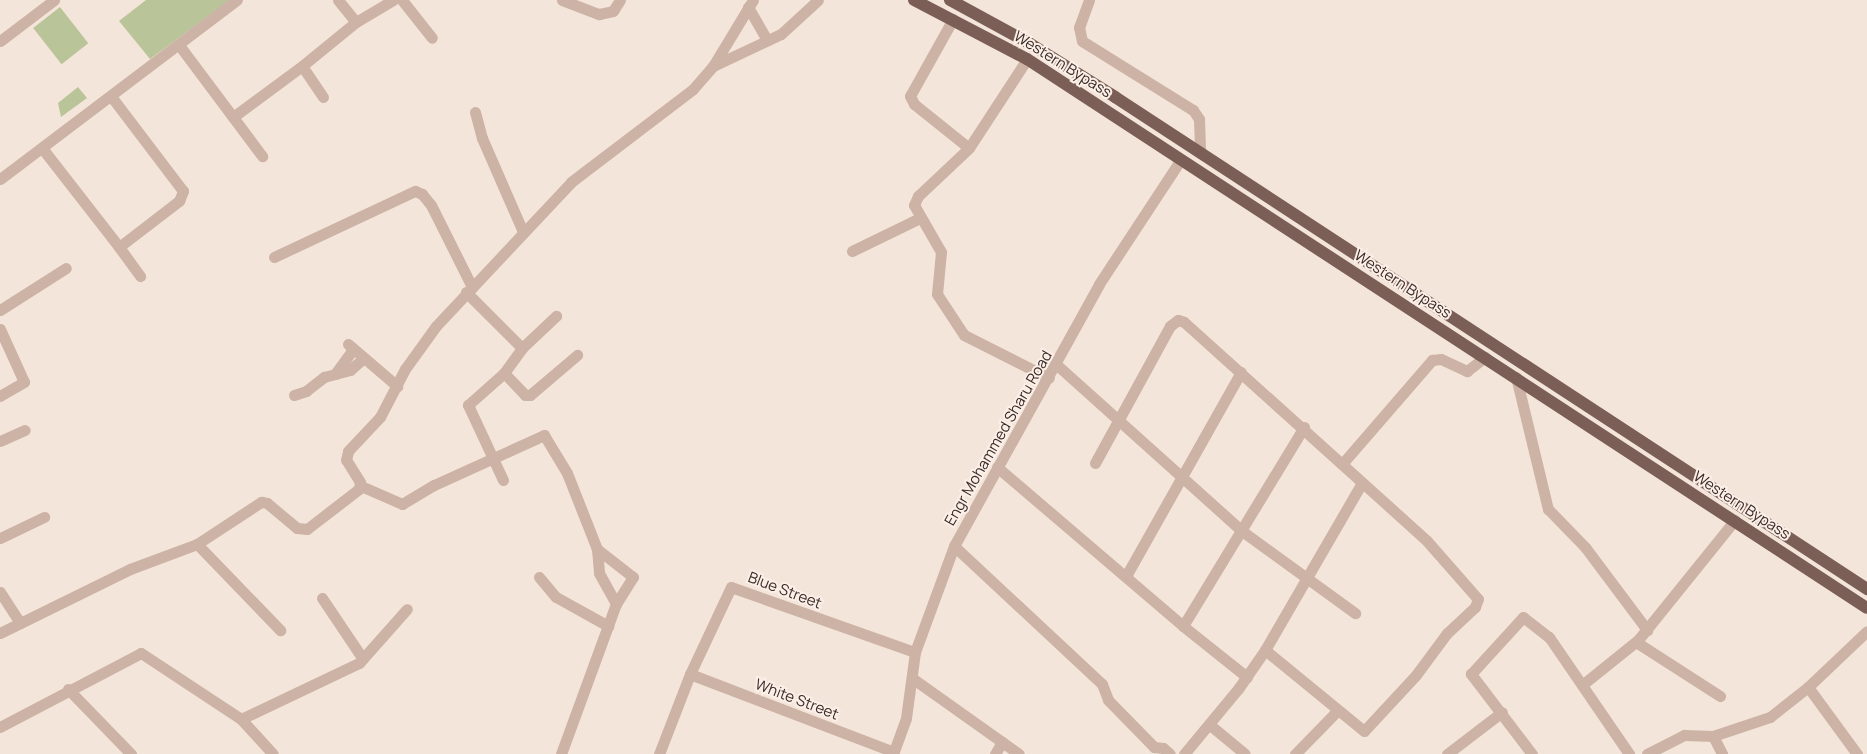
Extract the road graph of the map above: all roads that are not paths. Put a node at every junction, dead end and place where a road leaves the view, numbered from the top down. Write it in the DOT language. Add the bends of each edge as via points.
graph roads {
  1 [pos="54,0"];
  2 [pos="237,0"];
  3 [pos="338,0"];
  4 [pos="393,0"];
  5 [pos="402,0"];
  6 [pos="562,0"];
  7 [pos="620,0"];
  8 [pos="818,0"];
  9 [pos="914,0"];
  10 [pos="950,0"];
  11 [pos="1089,0"];
  12 [pos="750,3"];
  13 [pos="953,19"];
  14 [pos="356,22"];
  15 [pos="432,38"];
  16 [pos="767,40"];
  17 [pos="0,41"];
  18 [pos="180,45"];
  19 [pos="1027,59"];
  20 [pos="302,66"];
  21 [pos="713,66"];
  22 [pos="111,96"];
  23 [pos="323,96"];
  24 [pos="475,112"];
  25 [pos="233,117"];
  26 [pos="42,148"];
  27 [pos="969,148"];
  28 [pos="1200,153"];
  29 [pos="262,156"];
  30 [pos="1181,158"];
  31 [pos="0,179"];
  32 [pos="920,218"];
  33 [pos="523,232"];
  34 [pos="119,247"];
  35 [pos="852,251"];
  36 [pos="274,257"];
  37 [pos="66,268"];
  38 [pos="140,276"];
  39 [pos="469,290"];
  40 [pos="0,310"];
  41 [pos="556,316"];
  42 [pos="0,329"];
  43 [pos="522,348"];
  44 [pos="577,355"];
  45 [pos="1486,357"];
  46 [pos="364,358"];
  47 [pos="1057,365"];
  48 [pos="1241,372"];
  49 [pos="504,373"];
  50 [pos="335,374"];
  51 [pos="1516,376"];
  52 [pos="1049,378"];
  53 [pos="397,386"];
  54 [pos="294,395"];
  55 [pos="0,396"];
  56 [pos="1120,419"];
  57 [pos="1304,428"];
  58 [pos="25,430"];
  59 [pos="0,440"];
  60 [pos="492,458"];
  61 [pos="1094,463"];
  62 [pos="1342,464"];
  63 [pos="997,467"];
  64 [pos="1184,477"];
  65 [pos="503,480"];
  66 [pos="1362,483"];
  67 [pos="361,486"];
  68 [pos="44,517"];
  69 [pos="1735,520"];
  70 [pos="1242,531"];
  71 [pos="0,538"];
  72 [pos="197,544"];
  73 [pos="954,546"];
  74 [pos="597,549"];
  75 [pos="1126,576"];
  76 [pos="538,577"];
  77 [pos="1308,579"];
  78 [pos="1867,589"];
  79 [pos="0,592"];
  80 [pos="322,598"];
  81 [pos="616,604"];
  82 [pos="1867,608"];
  83 [pos="407,609"];
  84 [pos="1355,613"];
  85 [pos="20,623"];
  86 [pos="608,626"];
  87 [pos="1183,626"];
  88 [pos="280,630"];
  89 [pos="1647,630"];
  90 [pos="1867,631"];
  91 [pos="0,633"];
  92 [pos="1636,642"];
  93 [pos="1265,650"];
  94 [pos="915,652"];
  95 [pos="363,659"];
  96 [pos="690,674"];
  97 [pos="1248,677"];
  98 [pos="912,678"];
  99 [pos="1582,685"];
  100 [pos="1808,687"];
  101 [pos="68,689"];
  102 [pos="1720,696"];
  103 [pos="1337,711"];
  104 [pos="1502,712"];
  105 [pos="241,719"];
  106 [pos="1210,725"];
  107 [pos="0,727"];
  108 [pos="1713,736"];
  109 [pos="1002,742"];
  110 [pos="893,753"];
  111 [pos="131,754"];
  112 [pos="273,754"];
  113 [pos="560,754"];
  114 [pos="659,754"];
  115 [pos="995,754"];
  116 [pos="1019,754"];
  117 [pos="1170,754"];
  118 [pos="1184,754"];
  119 [pos="1245,754"];
  120 [pos="1295,754"];
  121 [pos="1447,754"];
  122 [pos="1532,754"];
  123 [pos="1629,754"];
  124 [pos="1647,754"];
  125 [pos="1722,754"];
  126 [pos="1856,754"];
  1 -- 17 [label="street"];
  2 -- 18 [label="street"];
  3 -- 14 [label="street"];
  4 -- 14 [label="street"];
  5 -- 15 [label="street"];
  6 -- 7 [label="street" via="599,14 613,10"];
  8 -- 16 [label="street" via="794,25"];
  9 -- 13 [label="main road, Western Bypass"];
  10 -- 28 [label="main road, Western Bypass" via="1029,43"];
  11 -- 28 [label="street" via="1079,27 1082,41 1193,110 1199,119"];
  12 -- 16 [label="street"];
  12 -- 21 [label="street"];
  13 -- 19 [label="main road, Western Bypass"];
  13 -- 27 [label="street" via="910,96 914,104"];
  14 -- 20 [label="street"];
  16 -- 21 [label="street"];
  18 -- 22 [label="street"];
  18 -- 25 [label="street"];
  19 -- 27 [label="street"];
  19 -- 30 [label="main road, Western Bypass"];
  20 -- 23 [label="street"];
  20 -- 25 [label="street"];
  21 -- 33 [label="street" via="691,91 571,182"];
  22 -- 26 [label="street"];
  22 -- 34 [label="street" via="183,191 179,201"];
  24 -- 33 [label="street" via="482,138"];
  25 -- 29 [label="street"];
  26 -- 31 [label="street"];
  26 -- 34 [label="street"];
  27 -- 32 [label="street" via="918,196 914,205"];
  28 -- 78 [label="main road, Western Bypass"];
  30 -- 45 [label="main road, Western Bypass"];
  30 -- 47 [label="street, Engr Mohammed Sharu Road" via="1099,284"];
  32 -- 35 [label="street"];
  32 -- 52 [label="street" via="941,252 937,294 964,335"];
  33 -- 39 [label="street"];
  34 -- 38 [label="street"];
  36 -- 39 [label="street" via="415,191 431,205"];
  37 -- 40 [label="street"];
  39 -- 43 [label="street"];
  39 -- 53 [label="street" via="436,326"];
  41 -- 43 [label="street"];
  42 -- 55 [label="street" via="24,382"];
  43 -- 49 [label="street"];
  44 -- 49 [label="street" via="530,396 525,395"];
  45 -- 51 [label="main road, Western Bypass"];
  45 -- 62 [label="street" via="1467,371 1441,359 1432,360"];
  46 -- 50 [label="street" via="350,370"];
  46 -- 50 [label="street" via="350,346"];
  46 -- 53 [label="street"];
  47 -- 52 [label="street, Engr Mohammed Sharu Road"];
  47 -- 56 [label="street"];
  48 -- 56 [label="street" via="1184,322 1173,322"];
  48 -- 57 [label="street"];
  48 -- 64 [label="street"];
  49 -- 60 [label="street" via="468,408"];
  50 -- 54 [label="street"];
  51 -- 69 [label="main road, Western Bypass"];
  51 -- 89 [label="street" via="1548,509 1585,547"];
  52 -- 63 [label="street, Engr Mohammed Sharu Road"];
  53 -- 67 [label="street" via="380,417 346,455"];
  56 -- 61 [label="street"];
  56 -- 64 [label="street"];
  57 -- 62 [label="street"];
  57 -- 70 [label="street"];
  58 -- 59 [label="street"];
  60 -- 65 [label="street"];
  60 -- 67 [label="street" via="402,504"];
  60 -- 74 [label="street" via="539,435 547,437 567,473"];
  62 -- 66 [label="street"];
  63 -- 73 [label="street, Engr Mohammed Sharu Road"];
  63 -- 75 [label="street"];
  64 -- 70 [label="street"];
  64 -- 75 [label="street"];
  66 -- 77 [label="street"];
  66 -- 103 [label="street" via="1427,541 1476,594 1478,602 1447,633 1416,675 1369,728 1362,731"];
  67 -- 72 [label="street" via="307,529 297,528 267,503 261,502"];
  68 -- 71 [label="street"];
  69 -- 82 [label="main road, Western Bypass"];
  69 -- 89 [label="street"];
  70 -- 77 [label="street"];
  70 -- 87 [label="street"];
  72 -- 85 [label="street" via="130,569"];
  72 -- 88 [label="street"];
  73 -- 94 [label="street, Engr Mohammed Sharu Road"];
  73 -- 117 [label="street" via="1102,684 1108,700 1154,747 1163,748"];
  74 -- 81 [label="street" via="599,573"];
  74 -- 81 [label="street" via="633,577"];
  75 -- 87 [label="street"];
  76 -- 86 [label="street" via="556,597"];
  77 -- 84 [label="street"];
  77 -- 93 [label="street"];
  79 -- 85 [label="street"];
  80 -- 95 [label="street"];
  81 -- 86 [label="street"];
  83 -- 95 [label="street"];
  85 -- 91 [label="street"];
  86 -- 113 [label="street"];
  87 -- 97 [label="street"];
  89 -- 92 [label="street"];
  90 -- 100 [label="street"];
  92 -- 99 [label="street"];
  92 -- 102 [label="street"];
  93 -- 97 [label="street"];
  93 -- 103 [label="street"];
  94 -- 96 [label="street, Blue Street" via="734,587 726,592"];
  94 -- 98 [label="street, Engr Mohammed Sharu Road"];
  95 -- 105 [label="street" via="348,670"];
  96 -- 110 [label="street, White Street"];
  96 -- 114 [label="street, Blue Street"];
  97 -- 106 [label="street"];
  98 -- 109 [label="street"];
  98 -- 110 [label="street, Engr Mohammed Sharu Road" via="906,718"];
  99 -- 104 [label="street" via="1549,637 1523,617 1471,674"];
  99 -- 123 [label="street"];
  100 -- 108 [label="street" via="1770,716"];
  100 -- 126 [label="street"];
  101 -- 105 [label="street" via="145,653"];
  101 -- 107 [label="street"];
  101 -- 111 [label="street"];
  103 -- 120 [label="street"];
  104 -- 121 [label="street"];
  104 -- 122 [label="street"];
  105 -- 112 [label="street"];
  106 -- 118 [label="street"];
  106 -- 119 [label="street"];
  108 -- 124 [label="street" via="1684,735"];
  108 -- 125 [label="street"];
  109 -- 115 [label="street"];
  109 -- 116 [label="street"];
}
